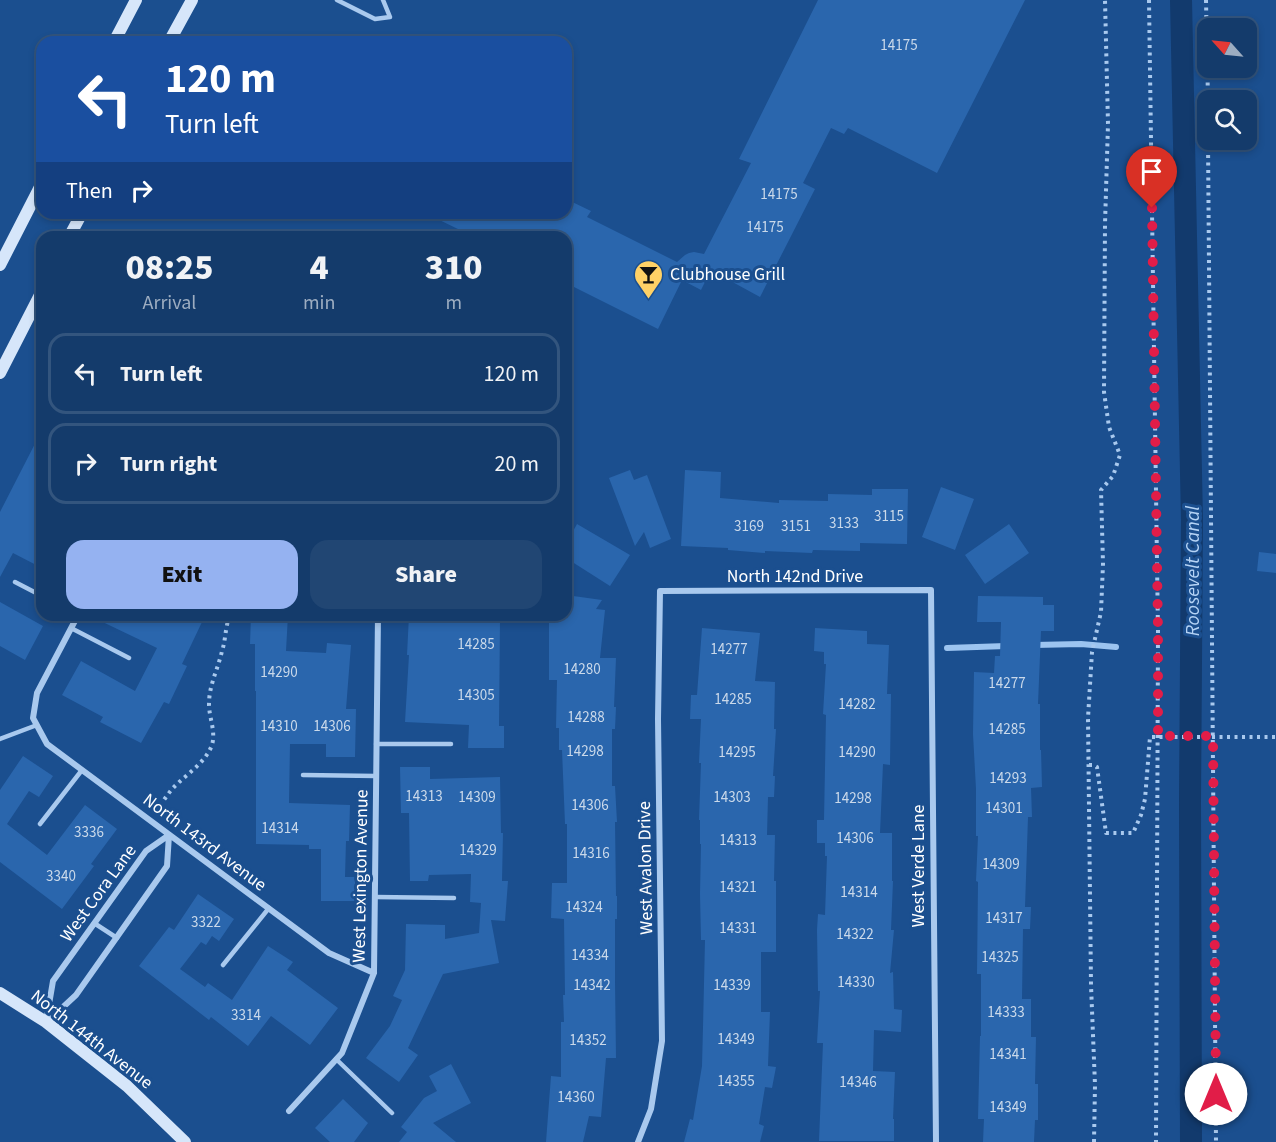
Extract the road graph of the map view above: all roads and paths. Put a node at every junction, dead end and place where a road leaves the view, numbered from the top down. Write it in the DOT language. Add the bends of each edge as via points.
graph roads {
  1 [pos="136,0"];
  2 [pos="192,0"];
  3 [pos="337,0"];
  4 [pos="383,0"];
  5 [pos="1105,0"];
  6 [pos="1149,0"];
  7 [pos="1206,0"];
  8 [pos="117,36"];
  9 [pos="172,36"];
  10 [pos="1208,90"];
  11 [pos="1208,150"];
  12 [pos="36,195"];
  13 [pos="0,265"];
  14 [pos="36,303"];
  15 [pos="0,373"];
  16 [pos="15,582"];
  17 [pos="660,591"];
  18 [pos="931,591"];
  19 [pos="36,593"];
  20 [pos="75,621"];
  21 [pos="228,621"];
  22 [pos="378,621"];
  23 [pos="71,628"];
  24 [pos="129,658"];
  25 [pos="37,725"];
  26 [pos="1158,736"];
  27 [pos="1213,736"];
  28 [pos="1276,736"];
  29 [pos="0,739"];
  30 [pos="376,744"];
  31 [pos="451,744"];
  32 [pos="1089,765"];
  33 [pos="82,770"];
  34 [pos="303,775"];
  35 [pos="376,776"];
  36 [pos="150,820"];
  37 [pos="40,824"];
  38 [pos="170,835"];
  39 [pos="375,897"];
  40 [pos="454,898"];
  41 [pos="269,908"];
  42 [pos="94,923"];
  43 [pos="117,938"];
  44 [pos="223,964"];
  45 [pos="374,973"];
  46 [pos="0,993"];
  47 [pos="46,1022"];
  48 [pos="336,1059"];
  49 [pos="289,1111"];
  50 [pos="392,1113"];
  51 [pos="185,1142"];
  52 [pos="638,1142"];
  53 [pos="936,1142"];
  54 [pos="1094,1142"];
  55 [pos="1156,1142"];
  56 [pos="1216,1142"];
  1 -- 8 [label="main road"];
  2 -- 9 [label="main road"];
  3 -- 4 [label="lane" via="375,19 390,17"];
  5 -- 32 [label="path" via="1108,124 1104,392 1109,427 1120,455 1113,476 1101,490 1103,576 1101,612 1092,652"];
  6 -- 26 [label="path"];
  7 -- 10 [label="path"];
  11 -- 27 [label="path"];
  12 -- 13 [label="main road"];
  14 -- 15 [label="main road"];
  16 -- 19 [label="lane"];
  17 -- 18 [label="street, North 142nd Drive"];
  17 -- 52 [label="street, West Avalon Drive" via="662,1041 651,1109"];
  18 -- 53 [label="street, West Verde Lane"];
  20 -- 23 [label="street"];
  21 -- 36 [label="path" via="208,707 213,743 200,764 175,786"];
  22 -- 30 [label="street, West Lexington Avenue"];
  23 -- 24 [label="lane"];
  23 -- 25 [label="street, North 143rd Avenue" via="37,693 33,718"];
  25 -- 29 [label="lane"];
  25 -- 33 [label="street, North 143rd Avenue" via="47,744"];
  26 -- 27 [label="path"];
  26 -- 32 [label="path" via="1150,737 1145,799 1133,833 1106,833 1096,767"];
  26 -- 55 [label="path"];
  27 -- 28 [label="path"];
  27 -- 56 [label="path"];
  30 -- 31 [label="lane"];
  30 -- 35 [label="street, West Lexington Avenue"];
  32 -- 54 [label="path"];
  33 -- 36 [label="street, North 143rd Avenue"];
  33 -- 37 [label="lane"];
  34 -- 35 [label="lane"];
  35 -- 39 [label="street, West Lexington Avenue"];
  36 -- 38 [label="street, North 143rd Avenue"];
  38 -- 41 [label="street, North 143rd Avenue"];
  38 -- 42 [label="street, West Cora Lane" via="146,851"];
  38 -- 43 [label="street" via="167,866"];
  39 -- 40 [label="lane"];
  39 -- 45 [label="street, West Lexington Avenue"];
  41 -- 44 [label="lane"];
  41 -- 45 [label="street, North 143rd Avenue" via="329,953"];
  42 -- 43 [label="lane"];
  42 -- 47 [label="street, West Cora Lane" via="53,981"];
  43 -- 47 [label="street" via="76,995"];
  45 -- 48 [label="street, West Lexington Avenue" via="342,1053"];
  46 -- 47 [label="main road, North 144th Avenue"];
  47 -- 51 [label="main road, North 144th Avenue" via="127,1086"];
  48 -- 49 [label="street, West Lexington Avenue"];
  48 -- 50 [label="lane"];
}
